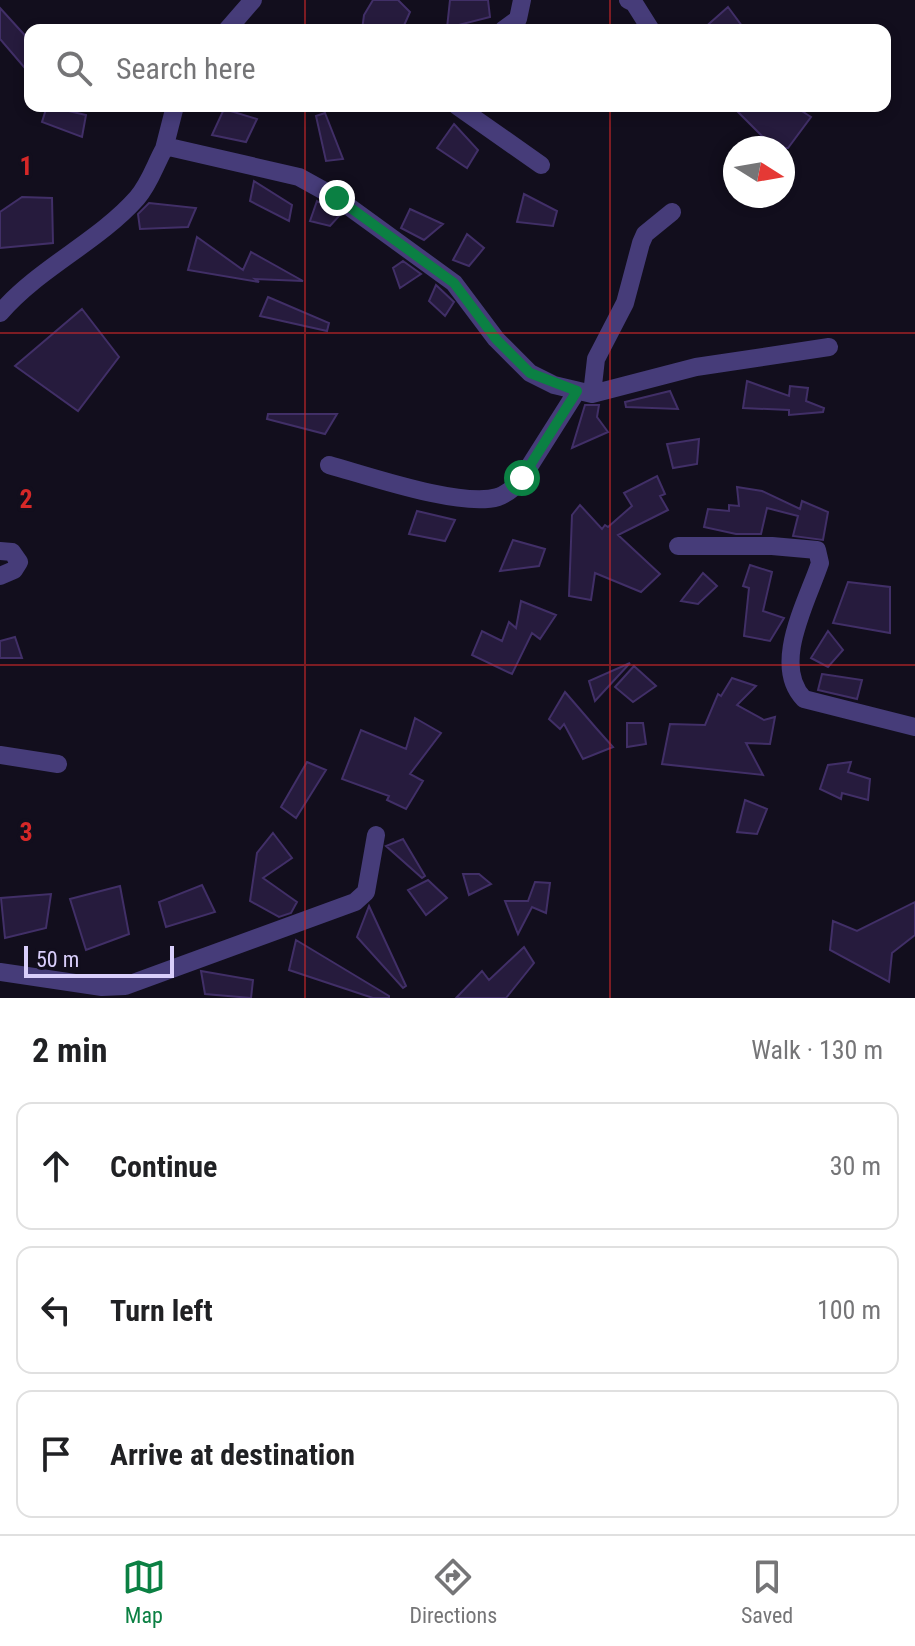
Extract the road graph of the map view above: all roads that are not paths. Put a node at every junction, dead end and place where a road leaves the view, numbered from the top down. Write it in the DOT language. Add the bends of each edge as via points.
graph roads {
  1 [pos="253,0"];
  2 [pos="522,0"];
  3 [pos="628,0"];
  4 [pos="232,24"];
  5 [pos="511,24"];
  6 [pos="647,24"];
  7 [pos="173,112"];
  8 [pos="466,112"];
  9 [pos="164,149"];
  10 [pos="541,165"];
  11 [pos="672,212"];
  12 [pos="0,313"];
  13 [pos="829,347"];
  14 [pos="584,392"];
  15 [pos="329,465"];
  16 [pos="678,546"];
  17 [pos="0,551"];
  18 [pos="0,576"];
  19 [pos="915,727"];
  20 [pos="0,755"];
  21 [pos="58,764"];
  22 [pos="376,835"];
  23 [pos="0,972"];
  1 -- 4 [label="street"];
  2 -- 5 [label="street" via="518,19"];
  3 -- 6 [label="street"];
  7 -- 9 [label="street"];
  8 -- 10 [label="street"];
  9 -- 12 [label="street" via="149,181 128,207 16,294"];
  9 -- 14 [label="street" via="190,150 299,177 337,198 454,283 496,339 530,373"];
  11 -- 14 [label="street" via="645,234 625,303"];
  13 -- 14 [label="street" via="696,367"];
  14 -- 15 [label="street" via="514,489 497,497 466,500"];
  16 -- 19 [label="street" via="817,550 820,563 792,646 789,676 794,689 804,699"];
  17 -- 18 [label="street" via="12,552 19,562"];
  20 -- 21 [label="street"];
  22 -- 23 [label="street" via="366,892 355,902 148,979 102,987"];
}
